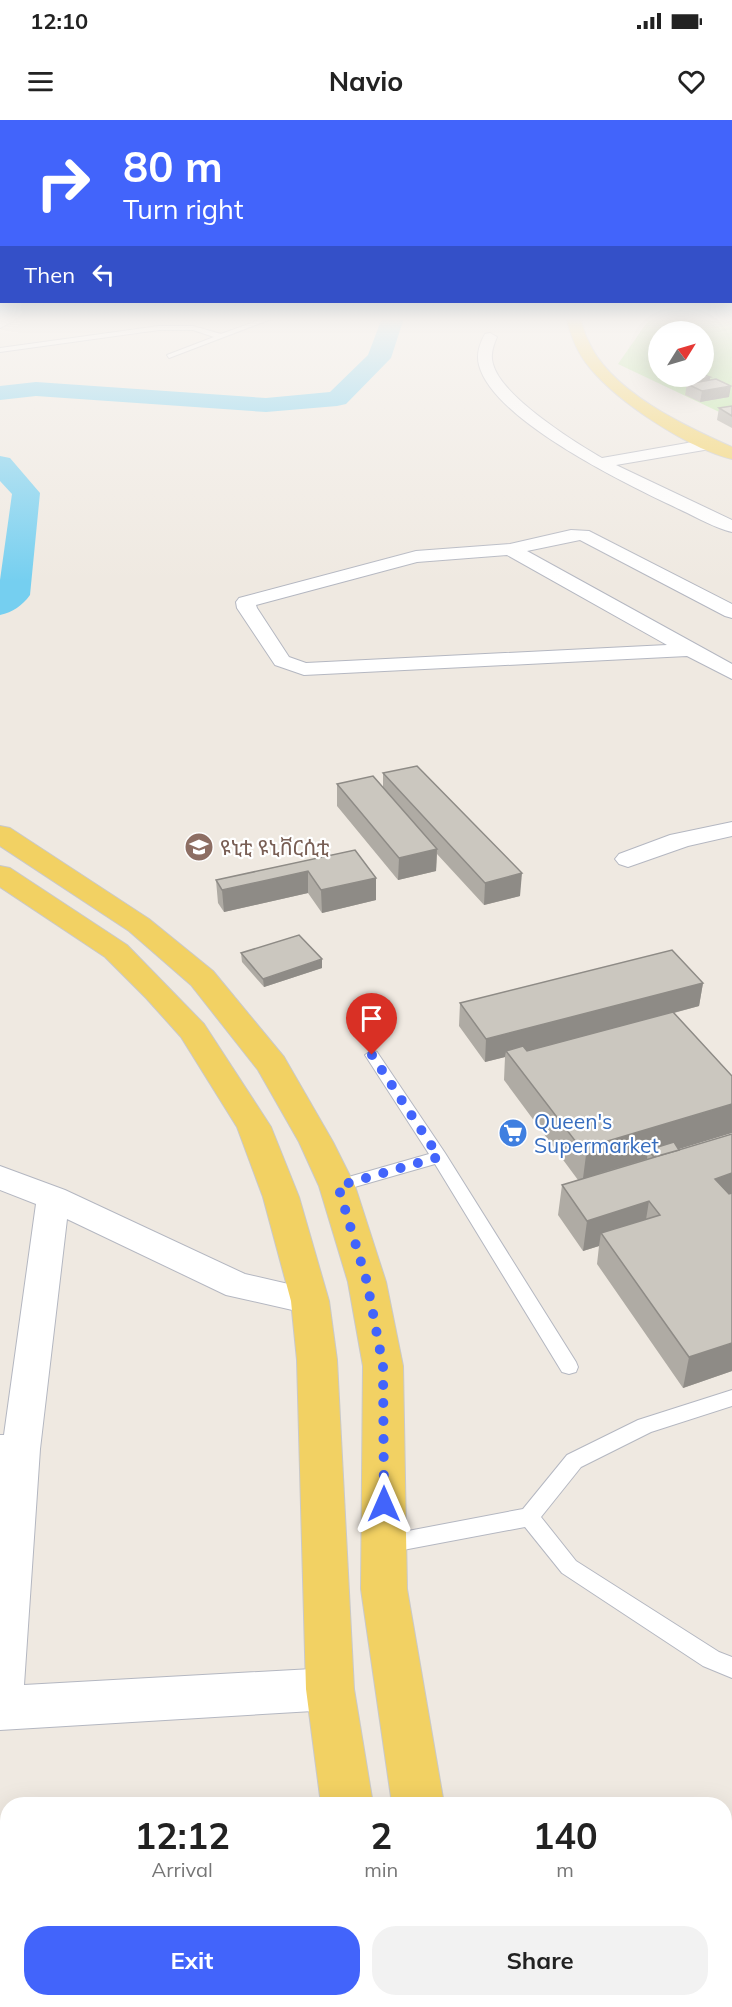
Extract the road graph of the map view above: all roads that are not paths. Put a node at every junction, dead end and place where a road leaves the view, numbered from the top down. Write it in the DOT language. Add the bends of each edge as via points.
graph roads {
  1 [pos="518,406"];
  2 [pos="644,406"];
  3 [pos="665,406"];
  4 [pos="732,443"];
  5 [pos="710,444"];
  6 [pos="732,454"];
  7 [pos="600,463"];
  8 [pos="732,527"];
  9 [pos="510,549"];
  10 [pos="732,612"];
  11 [pos="690,650"];
  12 [pos="732,673"];
  13 [pos="732,829"];
  14 [pos="0,834"];
  15 [pos="628,859"];
  16 [pos="0,874"];
  17 [pos="372,1055"];
  18 [pos="439,1157"];
  19 [pos="0,1177"];
  20 [pos="338,1186"];
  21 [pos="53,1198"];
  22 [pos="310,1302"];
  23 [pos="569,1367"];
  24 [pos="732,1398"];
  25 [pos="10,1450"];
  26 [pos="529,1517"];
  27 [pos="384,1545"];
  28 [pos="732,1668"];
  29 [pos="330,1689"];
  30 [pos="1,1708"];
  31 [pos="346,1797"];
  32 [pos="417,1797"];
  1 -- 7 [label="street" via="556,438"];
  2 -- 5 [label="main road"];
  3 -- 4 [label="main road"];
  5 -- 6 [label="main road"];
  5 -- 7 [label="street"];
  7 -- 8 [label="street"];
  9 -- 10 [label="street" via="583,535"];
  9 -- 11 [label="street"];
  9 -- 11 [label="street" via="416,557 255,598 246,602 247,608 282,661 304,669"];
  11 -- 12 [label="street"];
  13 -- 15 [label="street" via="657,845"];
  14 -- 20 [label="main road" via="139,925 202,978 272,1065"];
  16 -- 22 [label="main road" via="116,951 194,1031 254,1127 281,1197"];
  17 -- 18 [label="lane"];
  18 -- 20 [label="lane"];
  18 -- 23 [label="lane"];
  19 -- 21 [label="street"];
  20 -- 27 [label="main road" via="367,1282 383,1366"];
  21 -- 22 [label="street" via="238,1286"];
  21 -- 25 [label="street"];
  22 -- 29 [label="main road" via="317,1360"];
  24 -- 26 [label="lane" via="645,1426 574,1461"];
  25 -- 30 [label="street"];
  26 -- 27 [label="lane"];
  26 -- 28 [label="lane" via="570,1567 711,1659"];
  27 -- 32 [label="main road" via="384,1589"];
  29 -- 30 [label="street"];
  29 -- 31 [label="main road"];
}
